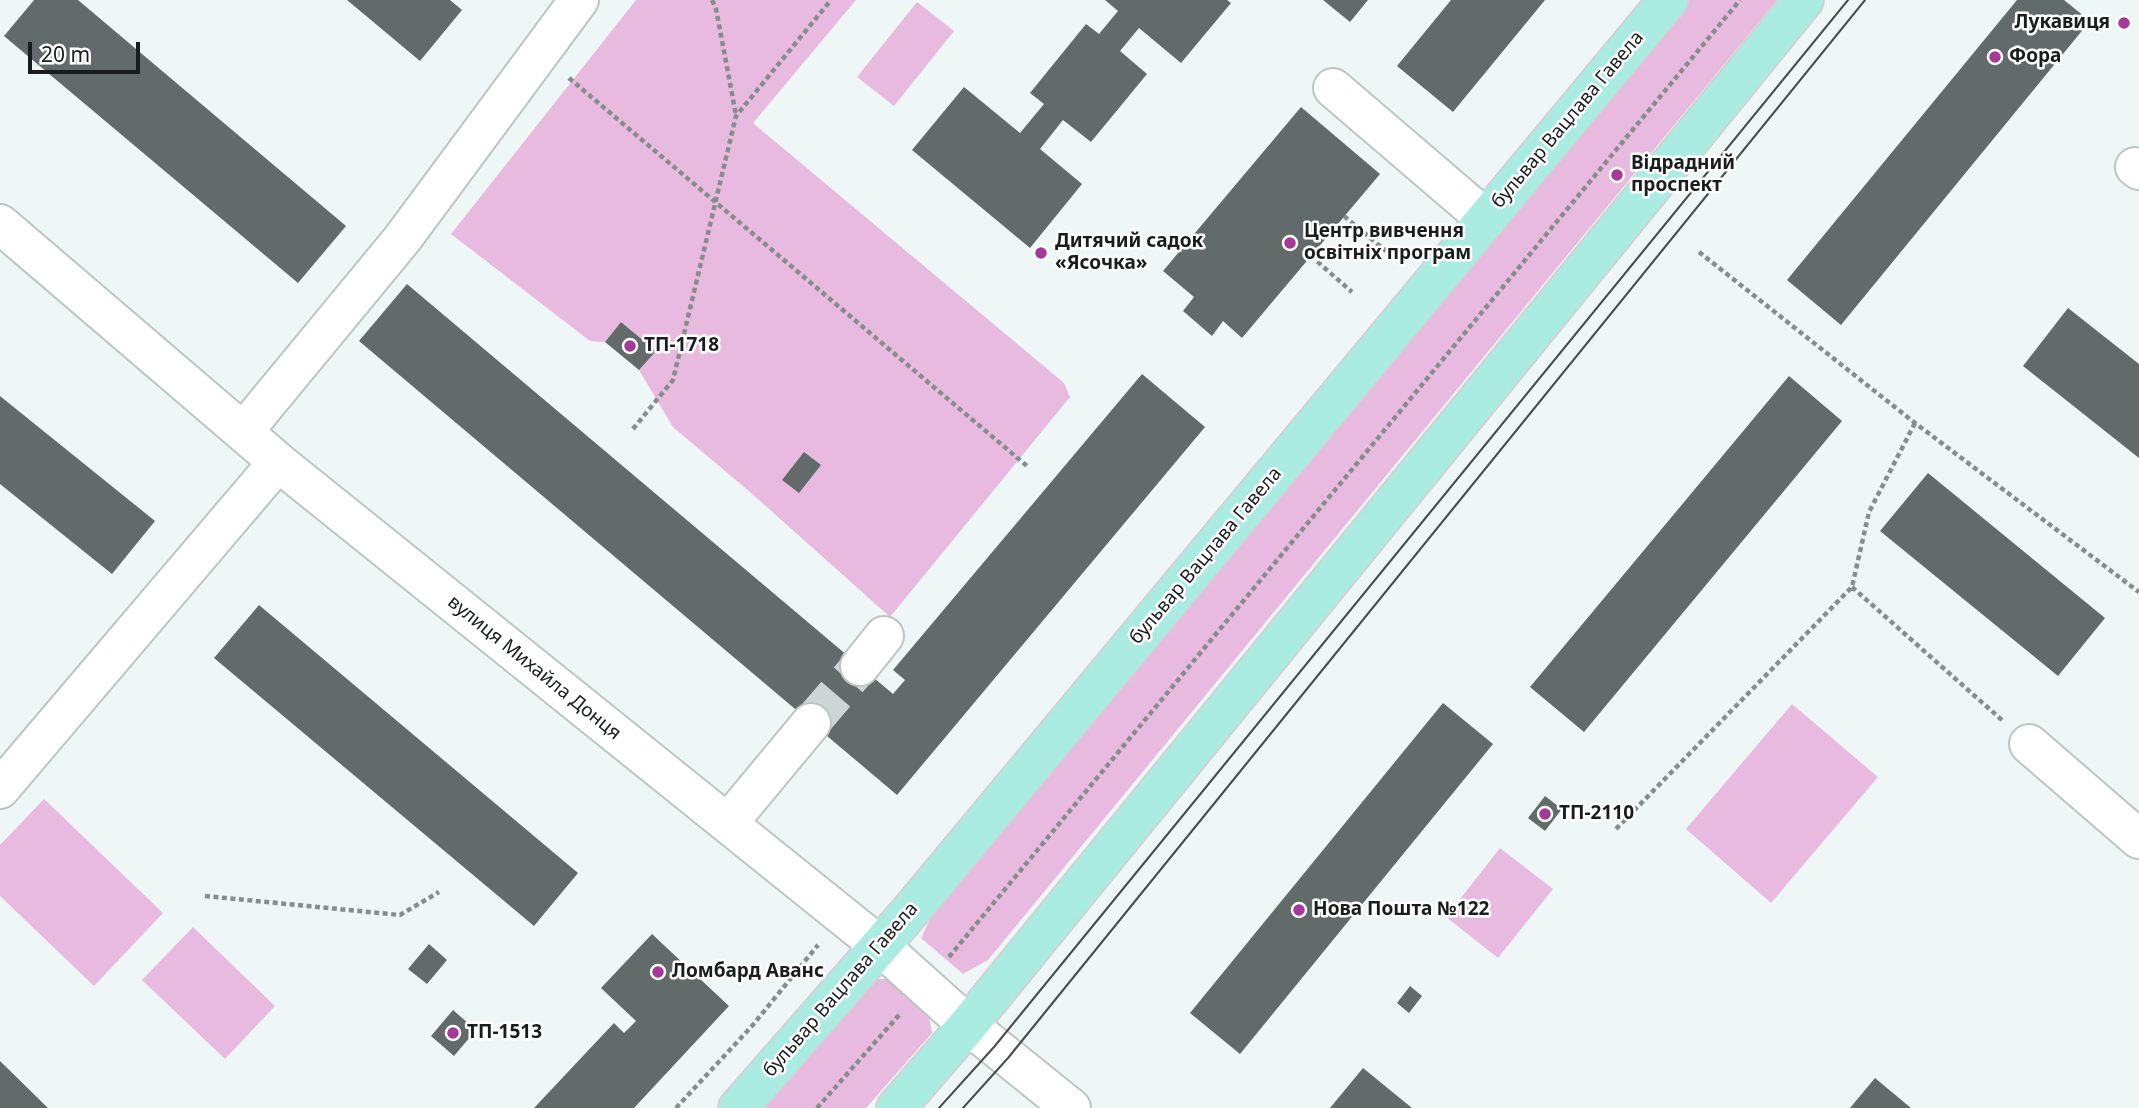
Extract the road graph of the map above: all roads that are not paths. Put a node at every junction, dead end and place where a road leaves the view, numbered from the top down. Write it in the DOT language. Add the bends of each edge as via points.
graph roads {
  1 [pos="579,0"];
  2 [pos="1668,0"];
  3 [pos="1804,0"];
  4 [pos="1333,88"];
  5 [pos="1486,219"];
  6 [pos="0,224"];
  7 [pos="243,432"];
  8 [pos="278,462"];
  9 [pos="884,636"];
  10 [pos="860,666"];
  11 [pos="811,723"];
  12 [pos="2029,744"];
  13 [pos="0,789"];
  14 [pos="728,823"];
  15 [pos="2139,838"];
  16 [pos="880,946"];
  17 [pos="968,1025"];
  18 [pos="738,1108"];
  19 [pos="895,1108"];
  20 [pos="1071,1108"];
  1 -- 7 [label="street" via="403,238"];
  2 -- 5 [label="main road, бульвар Вацлава Гавела"];
  3 -- 17 [label="main road"];
  4 -- 5 [label="street"];
  5 -- 16 [label="main road, бульвар Вацлава Гавела"];
  6 -- 7 [label="street, вулиця Михайла Донця"];
  7 -- 8 [label="street, вулиця Михайла Донця"];
  8 -- 13 [label="street"];
  8 -- 14 [label="street, вулиця Михайла Донця"];
  9 -- 10 [label="street"];
  11 -- 14 [label="street"];
  12 -- 15 [label="street"];
  14 -- 16 [label="street, вулиця Михайла Донця"];
  16 -- 17 [label="street, вулиця Михайла Донця"];
  16 -- 18 [label="main road, бульвар Вацлава Гавела"];
  17 -- 19 [label="main road"];
  17 -- 20 [label="street, вулиця Михайла Донця"];
}
